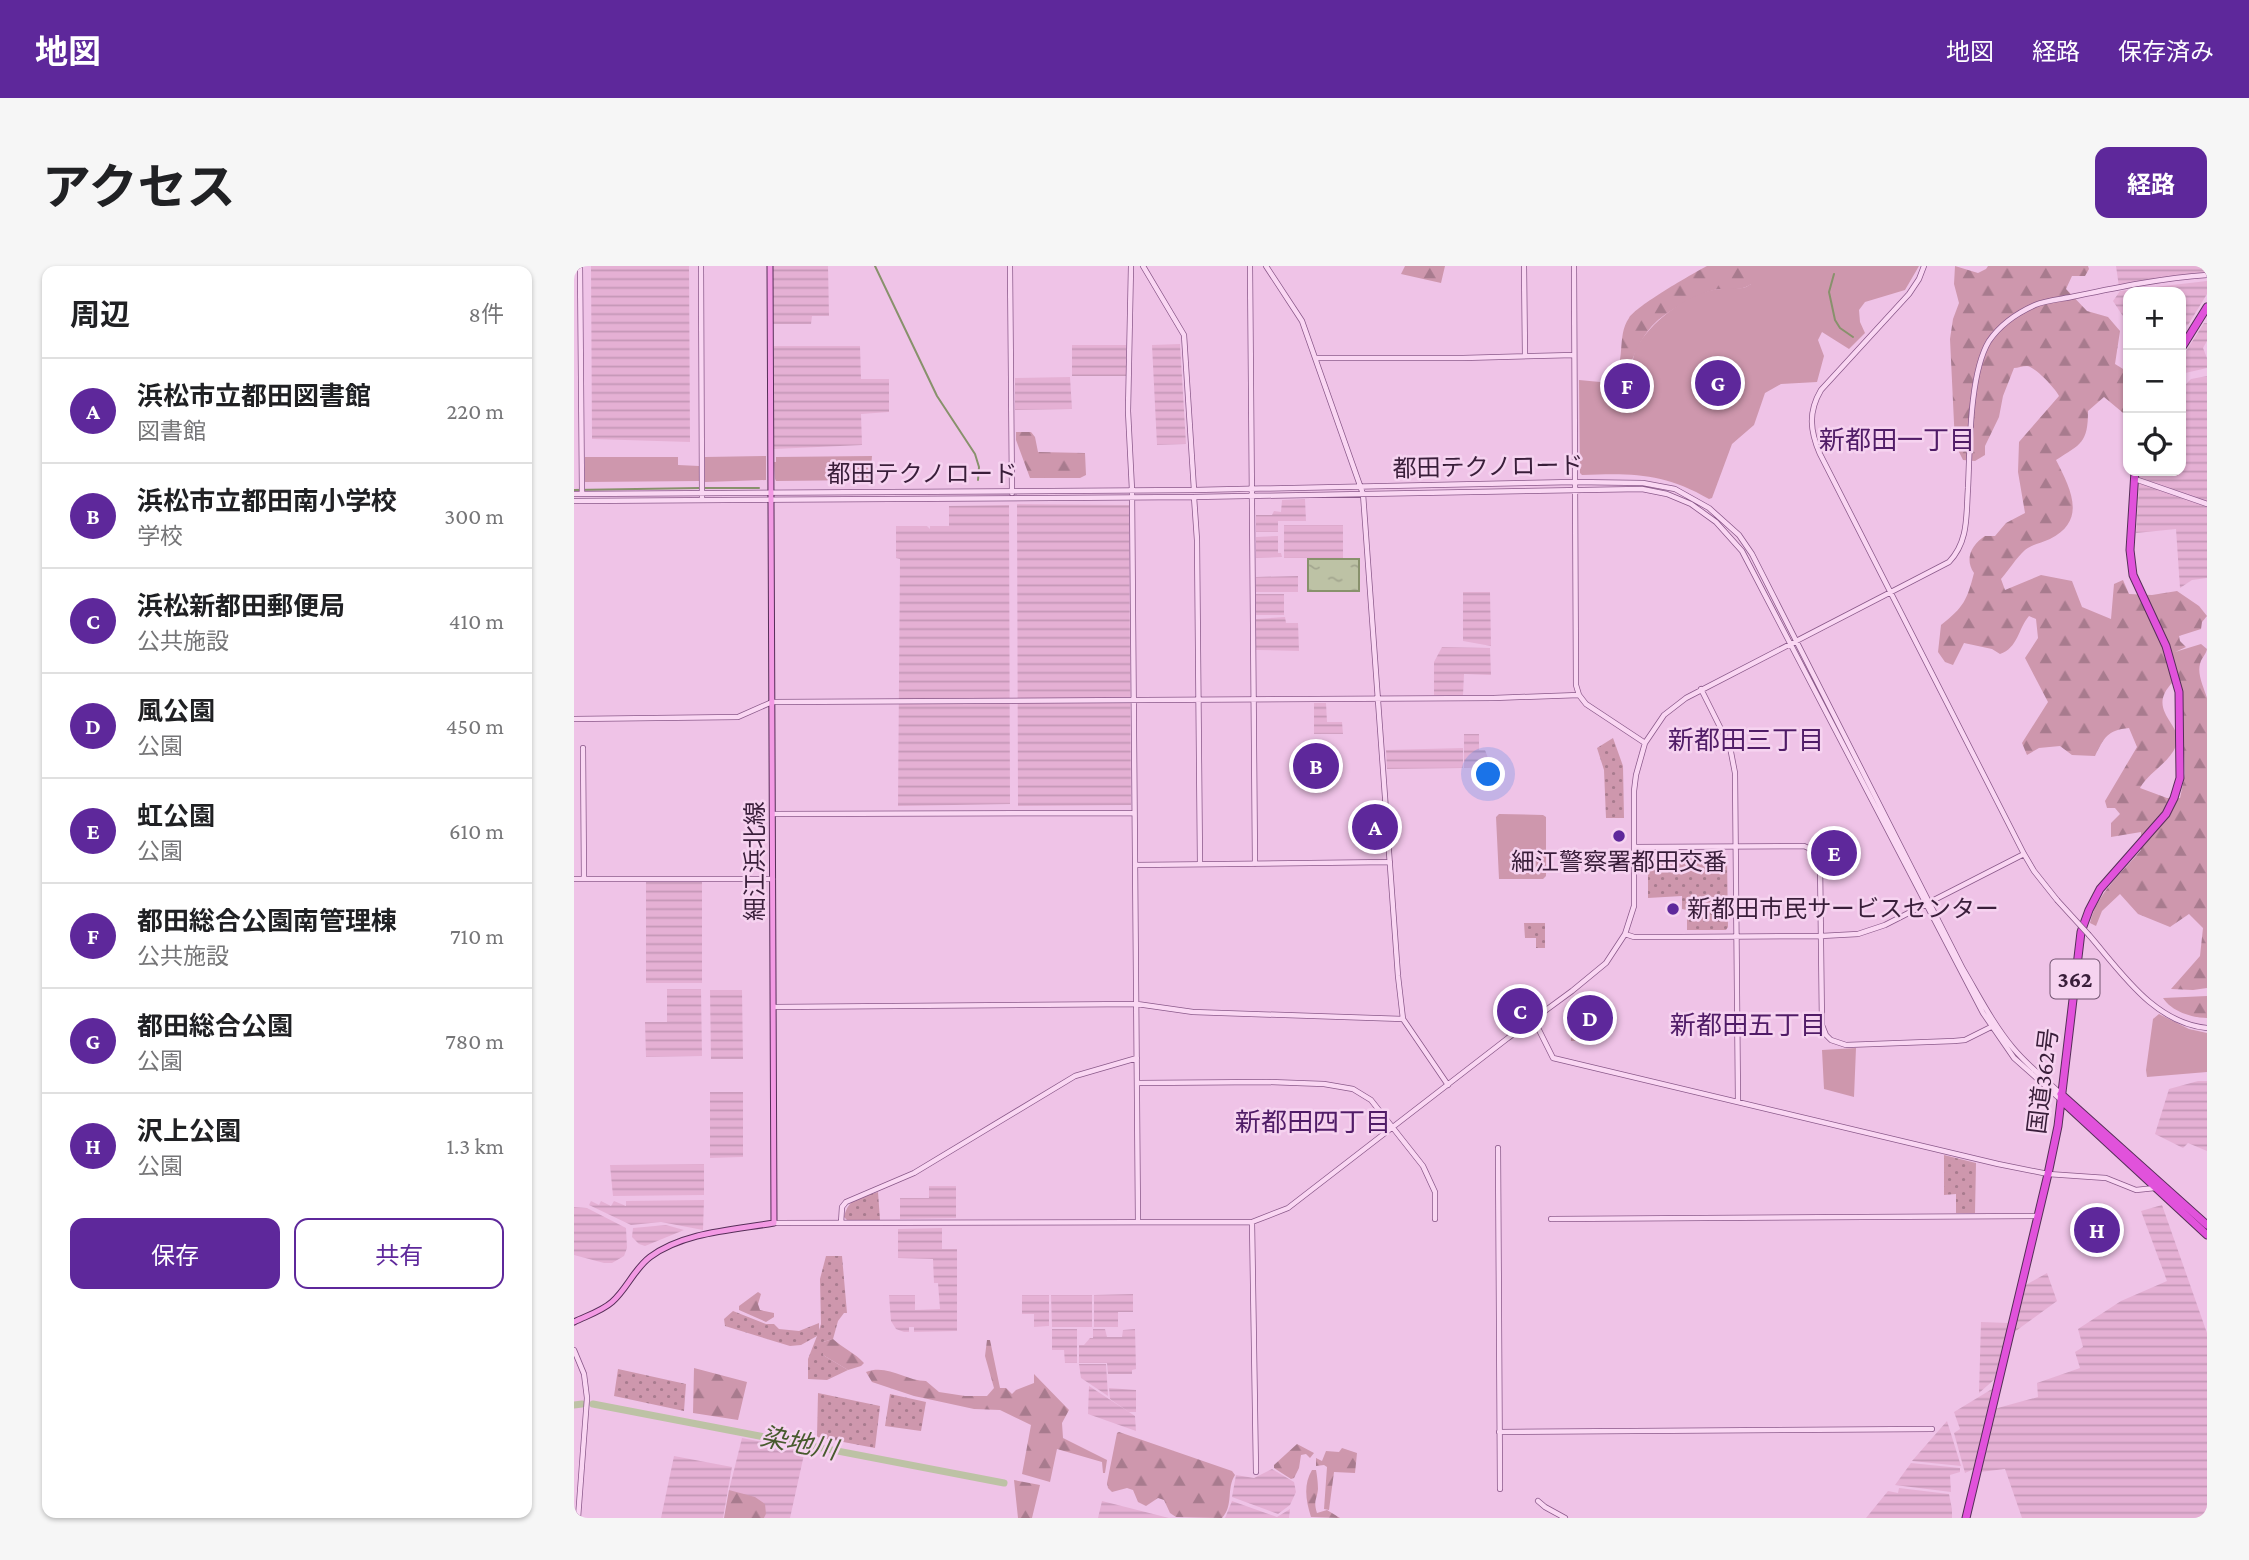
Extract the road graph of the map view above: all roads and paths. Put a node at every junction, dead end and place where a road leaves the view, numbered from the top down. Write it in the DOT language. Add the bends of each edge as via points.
graph roads {
  1 [pos="580,266"];
  2 [pos="701,266"];
  3 [pos="770,266"];
  4 [pos="1010,266"];
  5 [pos="1130,266"];
  6 [pos="1143,266"];
  7 [pos="1250,266"];
  8 [pos="1266,266"];
  9 [pos="1524,266"];
  10 [pos="1573,266"];
  11 [pos="1924,266"];
  12 [pos="2207,275"];
  13 [pos="2207,307"];
  14 [pos="2186,341"];
  15 [pos="1574,355"];
  16 [pos="1525,356"];
  17 [pos="1315,358"];
  18 [pos="2135,476"];
  19 [pos="2138,476"];
  20 [pos="1574,482"];
  21 [pos="1576,489"];
  22 [pos="1132,490"];
  23 [pos="1194,490"];
  24 [pos="1362,491"];
  25 [pos="702,492"];
  26 [pos="771,492"];
  27 [pos="1253,492"];
  28 [pos="574,494"];
  29 [pos="582,494"];
  30 [pos="1012,494"];
  31 [pos="1132,497"];
  32 [pos="1194,497"];
  33 [pos="702,500"];
  34 [pos="771,500"];
  35 [pos="574,501"];
  36 [pos="2207,503"];
  37 [pos="1891,593"];
  38 [pos="1794,641"];
  39 [pos="1701,689"];
  40 [pos="1579,695"];
  41 [pos="1378,698"];
  42 [pos="1254,699"];
  43 [pos="1134,700"];
  44 [pos="1198,700"];
  45 [pos="772,702"];
  46 [pos="574,719"];
  47 [pos="1645,743"];
  48 [pos="583,748"];
  49 [pos="1134,813"];
  50 [pos="773,814"];
  51 [pos="1634,847"];
  52 [pos="1736,847"];
  53 [pos="2024,854"];
  54 [pos="1390,862"];
  55 [pos="1200,864"];
  56 [pos="1255,864"];
  57 [pos="1135,865"];
  58 [pos="574,879"];
  59 [pos="584,879"];
  60 [pos="773,880"];
  61 [pos="1929,903"];
  62 [pos="1625,934"];
  63 [pos="1821,936"];
  64 [pos="1737,937"];
  65 [pos="1137,1004"];
  66 [pos="774,1007"];
  67 [pos="1403,1019"];
  68 [pos="1534,1020"];
  69 [pos="1991,1027"];
  70 [pos="2207,1028"];
  71 [pos="1137,1058"];
  72 [pos="1138,1083"];
  73 [pos="1448,1085"];
  74 [pos="2061,1097"];
  75 [pos="1738,1101"];
  76 [pos="1393,1127"];
  77 [pos="1498,1148"];
  78 [pos="2048,1174"];
  79 [pos="2156,1188"];
  80 [pos="2039,1216"];
  81 [pos="1435,1219"];
  82 [pos="1551,1219"];
  83 [pos="1138,1222"];
  84 [pos="1252,1222"];
  85 [pos="774,1223"];
  86 [pos="841,1223"];
  87 [pos="2207,1225"];
  88 [pos="2207,1235"];
  89 [pos="574,1322"];
  90 [pos="574,1350"];
  91 [pos="1932,1429"];
  92 [pos="1499,1432"];
  93 [pos="1256,1472"];
  94 [pos="1500,1489"];
  95 [pos="1538,1501"];
  96 [pos="578,1518"];
  97 [pos="1566,1518"];
  98 [pos="1966,1518"];
  1 -- 29 [label="street"];
  2 -- 25 [label="street"];
  3 -- 26 [label="main road, 細江浜北線"];
  4 -- 30 [label="street"];
  5 -- 22 [label="street"];
  6 -- 23 [label="street" via="1184,335"];
  7 -- 27 [label="street"];
  8 -- 17 [label="street" via="1302,321"];
  9 -- 16 [label="street"];
  10 -- 15 [label="street"];
  11 -- 37 [label="street" via="1913,289 1821,390 1811,418 1820,454"];
  12 -- 37 [label="street" via="2125,285 2037,304 2003,326 1989,342 1978,371 1962,544 1949,562"];
  13 -- 14 [label="highway"];
  15 -- 16 [label="street"];
  15 -- 20 [label="street"];
  16 -- 17 [label="street"];
  17 -- 24 [label="street"];
  18 -- 74 [label="highway, 国道362号 / 362" via="2133,575 2166,646 2179,692 2180,778 2166,814 2110,876 2089,910 2081,932"];
  19 -- 36 [label="street"];
  20 -- 21 [label="street"];
  20 -- 24 [label="street, 都田テクノロード"];
  20 -- 38 [label="street, 都田テクノロード" via="1654,484 1680,491 1709,508 1752,554"];
  21 -- 24 [label="street, 都田テクノロード"];
  21 -- 38 [label="street, 都田テクノロード" via="1654,491 1706,513 1742,551"];
  21 -- 40 [label="street"];
  22 -- 23 [label="street, 都田テクノロード"];
  22 -- 30 [label="street, 都田テクノロード"];
  22 -- 31 [label="street"];
  23 -- 27 [label="street, 都田テクノロード"];
  24 -- 27 [label="street, 都田テクノロード"];
  24 -- 41 [label="street"];
  25 -- 26 [label="street, 都田テクノロード"];
  25 -- 29 [label="street, 都田テクノロード"];
  25 -- 33 [label="street"];
  26 -- 30 [label="street, 都田テクノロード"];
  26 -- 34 [label="main road, 細江浜北線"];
  27 -- 32 [label="street, 都田テクノロード"];
  27 -- 42 [label="street"];
  28 -- 29 [label="street, 都田テクノロード"];
  30 -- 31 [label="street, 都田テクノロード"];
  30 -- 34 [label="street, 都田テクノロード"];
  31 -- 32 [label="street, 都田テクノロード"];
  31 -- 43 [label="street"];
  32 -- 44 [label="street"];
  33 -- 34 [label="street, 都田テクノロード"];
  33 -- 35 [label="street, 都田テクノロード"];
  34 -- 45 [label="main road, 細江浜北線"];
  37 -- 38 [label="street"];
  37 -- 53 [label="street"];
  38 -- 39 [label="street"];
  38 -- 61 [label="street, 都田テクノロード"];
  39 -- 47 [label="street" via="1664,715"];
  39 -- 52 [label="street" via="1733,760"];
  40 -- 41 [label="street"];
  40 -- 47 [label="street"];
  41 -- 42 [label="street"];
  41 -- 54 [label="street"];
  42 -- 44 [label="street"];
  42 -- 56 [label="street"];
  43 -- 44 [label="street"];
  43 -- 45 [label="street"];
  43 -- 49 [label="street"];
  44 -- 55 [label="street"];
  45 -- 46 [label="street" via="738,717"];
  45 -- 50 [label="main road, 細江浜北線"];
  47 -- 51 [label="street" via="1636,775"];
  48 -- 59 [label="street"];
  49 -- 50 [label="street"];
  49 -- 57 [label="street"];
  50 -- 60 [label="main road, 細江浜北線"];
  51 -- 52 [label="street"];
  51 -- 62 [label="street" via="1634,900"];
  52 -- 63 [label="street" via="1804,846 1816,852"];
  52 -- 64 [label="street"];
  53 -- 61 [label="street"];
  53 -- 70 [label="street, bridge" via="2057,900 2162,1013"];
  54 -- 56 [label="street"];
  54 -- 67 [label="street"];
  55 -- 56 [label="street"];
  55 -- 57 [label="street"];
  57 -- 65 [label="street"];
  58 -- 59 [label="street"];
  59 -- 60 [label="street"];
  60 -- 66 [label="main road, 細江浜北線"];
  61 -- 63 [label="street" via="1865,932"];
  61 -- 69 [label="street, 都田テクノロード"];
  61 -- 74 [label="street, 都田テクノロード" via="1995,1024"];
  62 -- 64 [label="street"];
  62 -- 68 [label="street" via="1602,967"];
  63 -- 64 [label="street"];
  63 -- 69 [label="street" via="1822,1025 1835,1043 1942,1043 1965,1040"];
  64 -- 75 [label="street"];
  65 -- 66 [label="street"];
  65 -- 67 [label="street" via="1193,1012"];
  65 -- 71 [label="street"];
  66 -- 85 [label="main road, 細江浜北線"];
  67 -- 73 [label="street"];
  68 -- 73 [label="street"];
  68 -- 75 [label="street" via="1553,1058"];
  69 -- 74 [label="street, 都田テクノロード" via="2014,1058"];
  71 -- 72 [label="street"];
  71 -- 86 [label="street" via="1074,1076 914,1173 846,1202"];
  72 -- 76 [label="street" via="1339,1085 1371,1100"];
  72 -- 83 [label="street"];
  73 -- 76 [label="street"];
  74 -- 78 [label="highway, 国道362号 / 362"];
  74 -- 79 [label="highway"];
  74 -- 87 [label="highway"];
  75 -- 78 [label="street"];
  76 -- 81 [label="street" via="1429,1175 1435,1192"];
  76 -- 84 [label="street" via="1288,1208"];
  77 -- 92 [label="street"];
  78 -- 79 [label="street" via="2106,1178 2136,1190"];
  78 -- 80 [label="highway, 国道362号 / 362"];
  79 -- 88 [label="highway"];
  80 -- 82 [label="street"];
  80 -- 98 [label="highway, 国道362号 / 362"];
  83 -- 84 [label="street"];
  83 -- 86 [label="street"];
  84 -- 93 [label="street"];
  85 -- 86 [label="street"];
  85 -- 89 [label="main road" via="679,1241 660,1250 610,1304"];
  90 -- 96 [label="street" via="587,1398"];
  91 -- 92 [label="street"];
  92 -- 94 [label="street"];
  95 -- 97 [label="street"];
}
